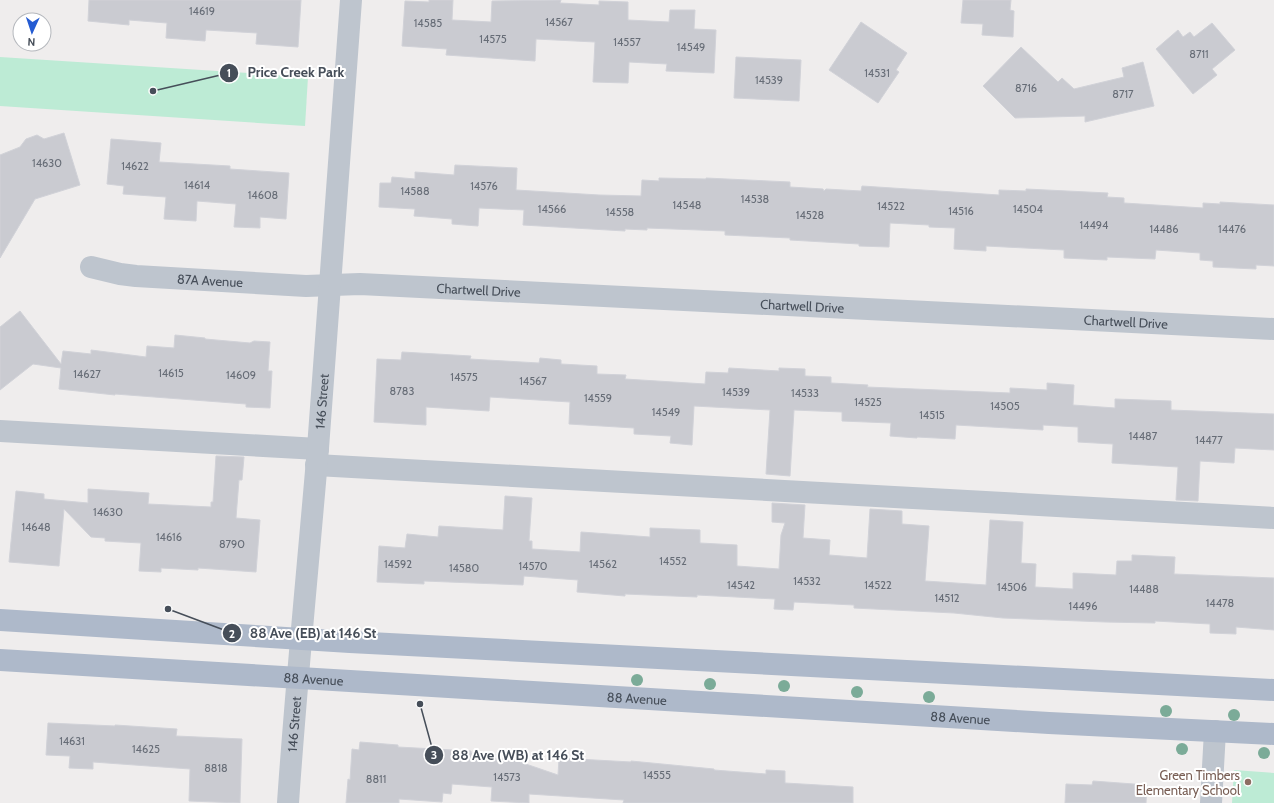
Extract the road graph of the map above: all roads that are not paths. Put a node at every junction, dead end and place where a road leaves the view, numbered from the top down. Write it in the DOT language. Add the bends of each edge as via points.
graph roads {
  1 [pos="351,0"];
  2 [pos="91,268"];
  3 [pos="330,285"];
  4 [pos="1274,328"];
  5 [pos="0,431"];
  6 [pos="317,457"];
  7 [pos="1274,518"];
  8 [pos="0,620"];
  9 [pos="302,638"];
  10 [pos="0,660"];
  11 [pos="298,679"];
  12 [pos="1274,690"];
  13 [pos="1215,731"];
  14 [pos="1274,734"];
  15 [pos="288,803"];
  16 [pos="1211,803"];
  1 -- 3 [label="street, 146 Street"];
  2 -- 3 [label="street, 87A Avenue" via="136,276 306,286"];
  3 -- 4 [label="street, Chartwell Drive" via="360,284"];
  3 -- 6 [label="street, 146 Street"];
  5 -- 6 [label="street"];
  6 -- 7 [label="street"];
  6 -- 9 [label="street, 146 Street"];
  8 -- 9 [label="main road"];
  9 -- 11 [label="street, 146 Street"];
  9 -- 12 [label="main road"];
  10 -- 11 [label="main road, 88 Avenue"];
  11 -- 13 [label="main road, 88 Avenue"];
  11 -- 15 [label="street, 146 Street"];
  13 -- 14 [label="main road, 88 Avenue"];
  13 -- 16 [label="street"];
}
